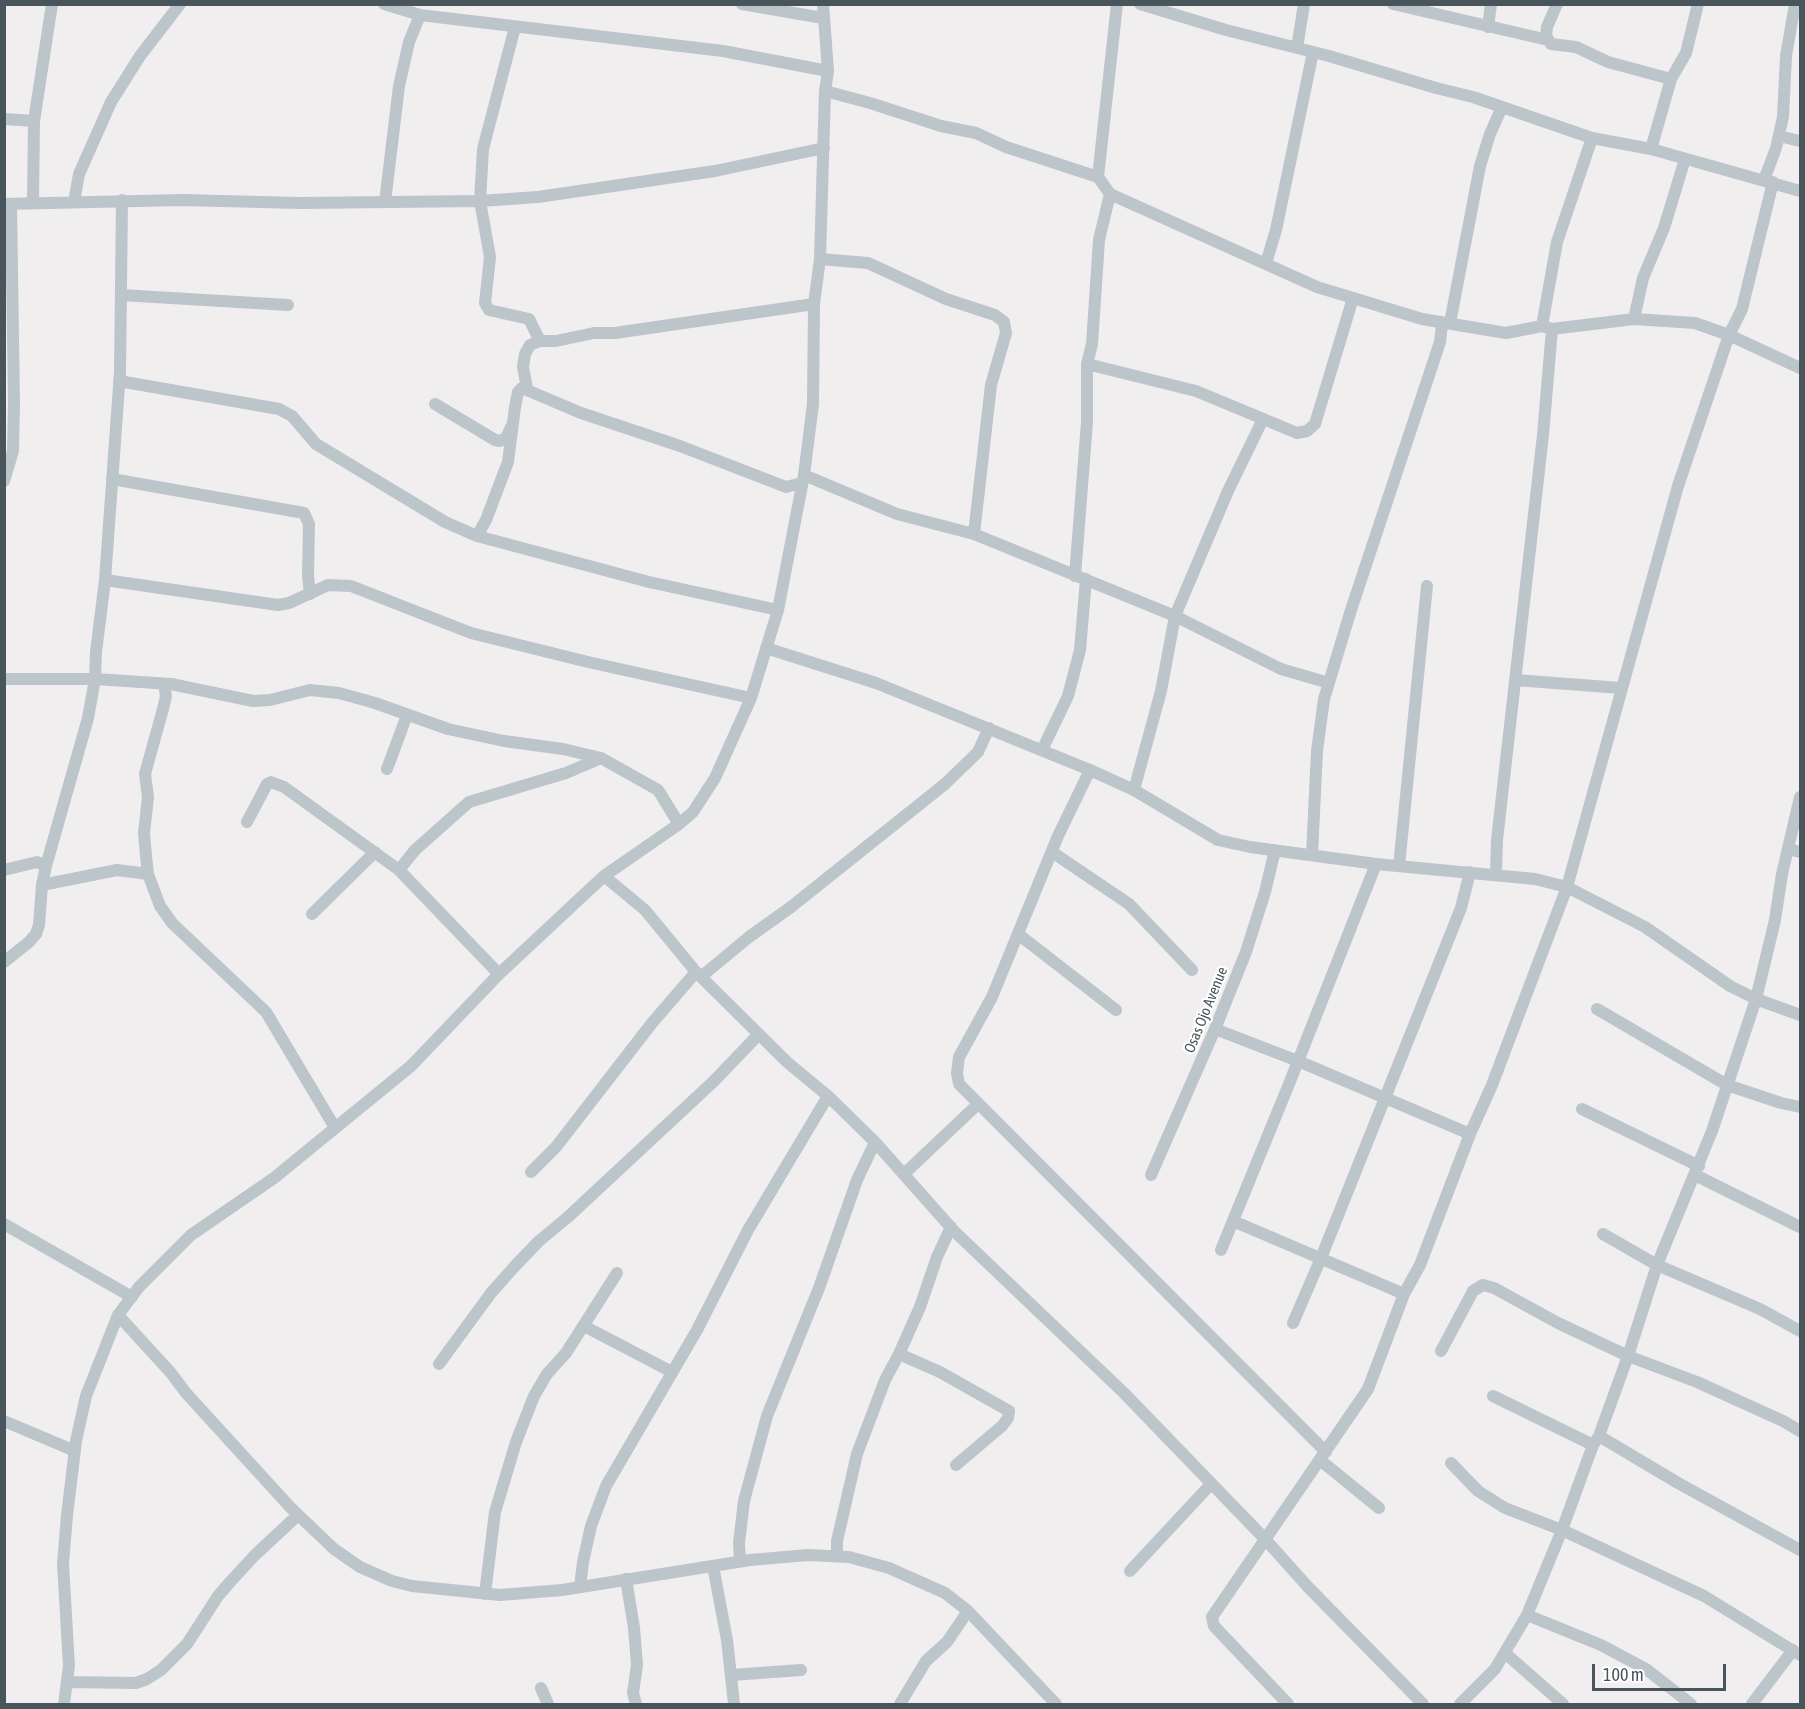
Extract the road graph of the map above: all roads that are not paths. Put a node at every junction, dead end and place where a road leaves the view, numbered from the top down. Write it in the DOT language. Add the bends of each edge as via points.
graph roads {
  1 [pos="52,4"];
  2 [pos="180,4"];
  3 [pos="384,4"];
  4 [pos="742,4"];
  5 [pos="823,4"];
  6 [pos="1117,4"];
  7 [pos="1140,4"];
  8 [pos="1304,4"];
  9 [pos="1393,4"];
  10 [pos="1491,4"];
  11 [pos="1557,4"];
  12 [pos="1698,4"];
  13 [pos="1795,4"];
  14 [pos="420,15"];
  15 [pos="823,18"];
  16 [pos="515,27"];
  17 [pos="1488,27"];
  18 [pos="1548,40"];
  19 [pos="1297,48"];
  20 [pos="1313,52"];
  21 [pos="828,72"];
  22 [pos="1671,79"];
  23 [pos="825,91"];
  24 [pos="1502,107"];
  25 [pos="4,119"];
  26 [pos="34,121"];
  27 [pos="1779,136"];
  28 [pos="1592,138"];
  29 [pos="1800,141"];
  30 [pos="824,148"];
  31 [pos="1651,149"];
  32 [pos="1685,159"];
  33 [pos="1098,177"];
  34 [pos="1768,181"];
  35 [pos="1800,191"];
  36 [pos="1110,194"];
  37 [pos="122,200"];
  38 [pos="480,201"];
  39 [pos="33,202"];
  40 [pos="74,202"];
  41 [pos="386,202"];
  42 [pos="8,204"];
  43 [pos="820,259"];
  44 [pos="1266,263"];
  45 [pos="121,295"];
  46 [pos="1353,298"];
  47 [pos="814,304"];
  48 [pos="288,305"];
  49 [pos="1634,319"];
  50 [pos="1446,323"];
  51 [pos="1547,328"];
  52 [pos="1729,335"];
  53 [pos="540,341"];
  54 [pos="1087,364"];
  55 [pos="1800,368"];
  56 [pos="119,381"];
  57 [pos="527,388"];
  58 [pos="435,404"];
  59 [pos="1263,419"];
  60 [pos="512,424"];
  61 [pos="112,479"];
  62 [pos="803,479"];
  63 [pos="5,480"];
  64 [pos="974,534"];
  65 [pos="477,536"];
  66 [pos="1080,578"];
  67 [pos="105,580"];
  68 [pos="1427,586"];
  69 [pos="310,594"];
  70 [pos="778,610"];
  71 [pos="1175,616"];
  72 [pos="766,648"];
  73 [pos="4,679"];
  74 [pos="95,679"];
  75 [pos="1515,680"];
  76 [pos="1329,683"];
  77 [pos="164,684"];
  78 [pos="1621,688"];
  79 [pos="751,698"];
  80 [pos="407,715"];
  81 [pos="989,728"];
  82 [pos="1042,750"];
  83 [pos="601,758"];
  84 [pos="387,769"];
  85 [pos="1090,770"];
  86 [pos="1134,790"];
  87 [pos="1800,797"];
  88 [pos="247,822"];
  89 [pos="679,824"];
  90 [pos="1788,849"];
  91 [pos="1275,850"];
  92 [pos="375,852"];
  93 [pos="1052,852"];
  94 [pos="1800,852"];
  95 [pos="1312,855"];
  96 [pos="1376,864"];
  97 [pos="46,866"];
  98 [pos="1399,866"];
  99 [pos="4,870"];
  100 [pos="399,870"];
  101 [pos="1470,872"];
  102 [pos="148,874"];
  103 [pos="1496,874"];
  104 [pos="604,876"];
  105 [pos="42,885"];
  106 [pos="1567,887"];
  107 [pos="312,914"];
  108 [pos="1018,934"];
  109 [pos="4,962"];
  110 [pos="1192,970"];
  111 [pos="500,974"];
  112 [pos="699,974"];
  113 [pos="1756,999"];
  114 [pos="1597,1009"];
  115 [pos="1116,1010"];
  116 [pos="1800,1016"];
  117 [pos="1215,1029"];
  118 [pos="759,1034"];
  119 [pos="1298,1061"];
  120 [pos="1727,1085"];
  121 [pos="828,1096"];
  122 [pos="1386,1098"];
  123 [pos="978,1104"];
  124 [pos="1800,1107"];
  125 [pos="1582,1109"];
  126 [pos="334,1126"];
  127 [pos="1470,1134"];
  128 [pos="876,1142"];
  129 [pos="1697,1170"];
  130 [pos="531,1172"];
  131 [pos="904,1174"];
  132 [pos="1151,1175"];
  133 [pos="1233,1221"];
  134 [pos="4,1224"];
  135 [pos="951,1227"];
  136 [pos="1800,1227"];
  137 [pos="1603,1234"];
  138 [pos="1221,1250"];
  139 [pos="1321,1258"];
  140 [pos="1657,1265"];
  141 [pos="617,1274"];
  142 [pos="1404,1294"];
  143 [pos="132,1297"];
  144 [pos="118,1315"];
  145 [pos="1293,1323"];
  146 [pos="584,1326"];
  147 [pos="1800,1331"];
  148 [pos="1441,1351"];
  149 [pos="899,1354"];
  150 [pos="1628,1356"];
  151 [pos="439,1364"];
  152 [pos="672,1372"];
  153 [pos="1493,1396"];
  154 [pos="4,1421"];
  155 [pos="1800,1431"];
  156 [pos="1596,1440"];
  157 [pos="75,1451"];
  158 [pos="1323,1456"];
  159 [pos="1451,1463"];
  160 [pos="956,1465"];
  161 [pos="1212,1484"];
  162 [pos="1379,1508"];
  163 [pos="298,1515"];
  164 [pos="1562,1530"];
  165 [pos="1265,1539"];
  166 [pos="1800,1550"];
  167 [pos="837,1556"];
  168 [pos="740,1561"];
  169 [pos="712,1566"];
  170 [pos="1130,1571"];
  171 [pos="626,1579"];
  172 [pos="580,1586"];
  173 [pos="485,1594"];
  174 [pos="968,1611"];
  175 [pos="1527,1615"];
  176 [pos="1797,1652"];
  177 [pos="1505,1653"];
  178 [pos="801,1670"];
  179 [pos="732,1675"];
  180 [pos="67,1682"];
  181 [pos="1665,1682"];
  182 [pos="541,1688"];
  183 [pos="64,1704"];
  184 [pos="548,1704"];
  185 [pos="636,1704"];
  186 [pos="734,1704"];
  187 [pos="900,1704"];
  188 [pos="1056,1704"];
  189 [pos="1288,1704"];
  190 [pos="1423,1704"];
  191 [pos="1460,1704"];
  192 [pos="1563,1704"];
  193 [pos="1691,1704"];
  194 [pos="1752,1704"];
  1 -- 26 [label="street"];
  2 -- 40 [label="street" via="111,102 79,174"];
  3 -- 14 [label="street"];
  4 -- 15 [label="street"];
  5 -- 15 [label="street"];
  6 -- 33 [label="street"];
  7 -- 19 [label="street"];
  8 -- 19 [label="street"];
  9 -- 17 [label="street"];
  10 -- 17 [label="street"];
  11 -- 18 [label="street" via="1547,27"];
  12 -- 22 [label="street" via="1686,53"];
  13 -- 27 [label="street"];
  14 -- 16 [label="street"];
  14 -- 41 [label="street" via="399,86"];
  15 -- 21 [label="street"];
  16 -- 21 [label="street" via="723,51"];
  16 -- 38 [label="street" via="483,149"];
  17 -- 18 [label="street"];
  18 -- 22 [label="street"];
  19 -- 20 [label="street"];
  20 -- 24 [label="street"];
  20 -- 44 [label="street"];
  21 -- 23 [label="street"];
  22 -- 31 [label="street"];
  23 -- 30 [label="street"];
  23 -- 33 [label="street" via="976,134"];
  24 -- 28 [label="street"];
  24 -- 50 [label="street" via="1480,166"];
  25 -- 26 [label="street"];
  26 -- 39 [label="street"];
  27 -- 29 [label="street"];
  27 -- 34 [label="street"];
  28 -- 31 [label="street"];
  28 -- 51 [label="street" via="1557,242"];
  30 -- 38 [label="street" via="715,171"];
  30 -- 43 [label="street"];
  31 -- 32 [label="street"];
  32 -- 34 [label="street"];
  32 -- 49 [label="street" via="1664,228 1643,278"];
  33 -- 36 [label="street"];
  34 -- 35 [label="street"];
  34 -- 52 [label="street" via="1743,309"];
  36 -- 44 [label="street"];
  36 -- 54 [label="street" via="1099,240 1092,344"];
  37 -- 40 [label="street"];
  37 -- 41 [label="street"];
  37 -- 45 [label="street"];
  38 -- 41 [label="street"];
  38 -- 53 [label="street" via="490,257 486,307 529,319"];
  39 -- 40 [label="street"];
  39 -- 42 [label="street"];
  42 -- 63 [label="street" via="14,403 13,451"];
  43 -- 47 [label="street"];
  43 -- 64 [label="street" via="868,262 946,300 1004,322 1006,333 991,385"];
  44 -- 46 [label="street" via="1317,287"];
  45 -- 48 [label="street"];
  45 -- 56 [label="street"];
  46 -- 50 [label="street"];
  46 -- 59 [label="street" via="1315,424 1297,433"];
  47 -- 53 [label="street"];
  47 -- 62 [label="street" via="813,404"];
  49 -- 51 [label="street"];
  49 -- 52 [label="street" via="1695,323"];
  50 -- 51 [label="street" via="1506,333"];
  50 -- 76 [label="street"];
  51 -- 75 [label="street"];
  52 -- 55 [label="street"];
  52 -- 78 [label="street" via="1678,486"];
  53 -- 57 [label="street" via="530,345 525,354"];
  54 -- 59 [label="street" via="1196,391"];
  54 -- 66 [label="street"];
  56 -- 61 [label="street"];
  56 -- 65 [label="street" via="279,409 292,416 316,444 445,522"];
  57 -- 60 [label="street" via="518,392"];
  57 -- 62 [label="street" via="581,413 786,487"];
  58 -- 60 [label="street" via="495,440 506,438"];
  59 -- 71 [label="street"];
  60 -- 65 [label="street" via="508,462"];
  61 -- 67 [label="street"];
  61 -- 69 [label="street" via="304,513 309,524"];
  62 -- 64 [label="street" via="897,514"];
  62 -- 70 [label="street"];
  64 -- 66 [label="street"];
  65 -- 70 [label="street" via="650,582"];
  66 -- 71 [label="street"];
  66 -- 82 [label="street" via="1080,650 1068,696"];
  67 -- 69 [label="street" via="278,605"];
  67 -- 74 [label="street"];
  68 -- 98 [label="street"];
  69 -- 79 [label="street" via="328,585 351,586 471,633"];
  70 -- 72 [label="street"];
  71 -- 76 [label="street" via="1281,669"];
  71 -- 86 [label="street" via="1161,691"];
  72 -- 79 [label="street"];
  72 -- 81 [label="street" via="876,683"];
  73 -- 74 [label="street"];
  74 -- 77 [label="street"];
  74 -- 97 [label="street" via="88,718"];
  75 -- 78 [label="street"];
  75 -- 103 [label="street"];
  76 -- 95 [label="street" via="1317,751"];
  77 -- 80 [label="street" via="253,701 310,690 339,693"];
  77 -- 102 [label="street" via="166,696 145,774"];
  78 -- 106 [label="street"];
  79 -- 89 [label="street" via="715,778 693,812"];
  80 -- 83 [label="street" via="447,729"];
  80 -- 84 [label="street"];
  81 -- 82 [label="street"];
  81 -- 112 [label="street" via="978,752 945,784 800,900"];
  82 -- 85 [label="street"];
  83 -- 89 [label="street" via="658,790"];
  83 -- 100 [label="street" via="556,777 469,802 415,850"];
  85 -- 86 [label="street"];
  85 -- 93 [label="street"];
  86 -- 91 [label="street" via="1218,840"];
  87 -- 90 [label="street"];
  88 -- 92 [label="street" via="271,782 302,798"];
  89 -- 104 [label="street"];
  90 -- 94 [label="street"];
  90 -- 113 [label="street"];
  91 -- 95 [label="street"];
  91 -- 117 [label="street, Osas Ojo Avenue" via="1246,952"];
  92 -- 100 [label="street"];
  92 -- 107 [label="street"];
  93 -- 108 [label="street"];
  93 -- 110 [label="street" via="1129,904"];
  95 -- 96 [label="street"];
  96 -- 98 [label="street"];
  96 -- 119 [label="street"];
  97 -- 99 [label="street" via="37,862"];
  97 -- 105 [label="street"];
  98 -- 101 [label="street"];
  100 -- 111 [label="street"];
  101 -- 103 [label="street"];
  101 -- 122 [label="street" via="1461,908"];
  102 -- 105 [label="street" via="117,870"];
  102 -- 126 [label="street" via="162,912 266,1012"];
  103 -- 106 [label="street"];
  104 -- 111 [label="street"];
  104 -- 112 [label="street" via="645,910"];
  105 -- 109 [label="street" via="36,934"];
  106 -- 113 [label="street" via="1645,927 1730,986"];
  106 -- 127 [label="street"];
  108 -- 115 [label="street"];
  108 -- 123 [label="street" via="992,997 959,1057 959,1084"];
  111 -- 126 [label="street" via="411,1066"];
  112 -- 118 [label="street"];
  112 -- 130 [label="street" via="652,1023 556,1147"];
  113 -- 116 [label="street"];
  113 -- 120 [label="street"];
  114 -- 120 [label="street"];
  117 -- 119 [label="street"];
  117 -- 132 [label="street, Osas Ojo Avenue"];
  118 -- 121 [label="street"];
  118 -- 151 [label="street" via="714,1081 539,1241 491,1293"];
  119 -- 122 [label="street"];
  119 -- 133 [label="street"];
  120 -- 124 [label="street"];
  120 -- 129 [label="street"];
  121 -- 128 [label="street"];
  121 -- 152 [label="street" via="748,1230"];
  122 -- 127 [label="street"];
  122 -- 139 [label="street"];
  123 -- 131 [label="street"];
  123 -- 158 [label="street"];
  125 -- 129 [label="street"];
  126 -- 143 [label="street" via="274,1178 191,1235"];
  127 -- 142 [label="street" via="1420,1264"];
  128 -- 131 [label="street"];
  128 -- 168 [label="street" via="857,1180 767,1416 744,1501"];
  129 -- 136 [label="street"];
  129 -- 140 [label="street"];
  131 -- 135 [label="street"];
  133 -- 138 [label="street"];
  133 -- 139 [label="street"];
  134 -- 143 [label="street"];
  135 -- 149 [label="street"];
  135 -- 161 [label="street" via="1124,1393"];
  137 -- 140 [label="street"];
  139 -- 142 [label="street"];
  139 -- 145 [label="street"];
  140 -- 147 [label="street" via="1760,1309"];
  140 -- 150 [label="street"];
  141 -- 146 [label="street"];
  142 -- 158 [label="street" via="1368,1389"];
  143 -- 144 [label="street"];
  144 -- 157 [label="street" via="86,1396"];
  144 -- 163 [label="street"];
  146 -- 152 [label="street"];
  146 -- 173 [label="street" via="541,1383 516,1442 495,1512"];
  148 -- 150 [label="street" via="1473,1291 1483,1284"];
  149 -- 160 [label="street" via="1009,1411 1002,1426"];
  149 -- 167 [label="street" via="857,1454 837,1540"];
  150 -- 155 [label="street" via="1697,1382"];
  150 -- 156 [label="street"];
  152 -- 172 [label="street" via="606,1486 591,1526"];
  153 -- 156 [label="street"];
  154 -- 157 [label="street"];
  156 -- 164 [label="street"];
  156 -- 166 [label="street"];
  157 -- 180 [label="street" via="63,1564"];
  158 -- 162 [label="street"];
  158 -- 165 [label="street"];
  159 -- 164 [label="street" via="1478,1491 1505,1508"];
  161 -- 165 [label="street"];
  161 -- 170 [label="street"];
  163 -- 173 [label="street" via="334,1549 360,1567 392,1581"];
  163 -- 180 [label="street" via="231,1581 187,1644 161,1670 136,1683"];
  164 -- 175 [label="street"];
  164 -- 176 [label="street" via="1704,1596"];
  165 -- 189 [label="street" via="1211,1621"];
  165 -- 190 [label="street"];
  167 -- 168 [label="street"];
  167 -- 174 [label="street" via="889,1568 945,1593"];
  168 -- 169 [label="street"];
  169 -- 171 [label="street"];
  169 -- 179 [label="street"];
  171 -- 172 [label="street"];
  171 -- 185 [label="street" via="637,1665 633,1693"];
  172 -- 173 [label="street" via="535,1593"];
  174 -- 187 [label="street" via="947,1642 926,1661"];
  174 -- 188 [label="street"];
  175 -- 177 [label="street"];
  175 -- 193 [label="street" via="1601,1645 1646,1669"];
  176 -- 194 [label="street"];
  177 -- 191 [label="street" via="1495,1669"];
  177 -- 192 [label="street"];
  178 -- 179 [label="street"];
  179 -- 186 [label="street"];
  180 -- 183 [label="street"];
  181 -- 193 [label="street"];
  182 -- 184 [label="street"];
}
